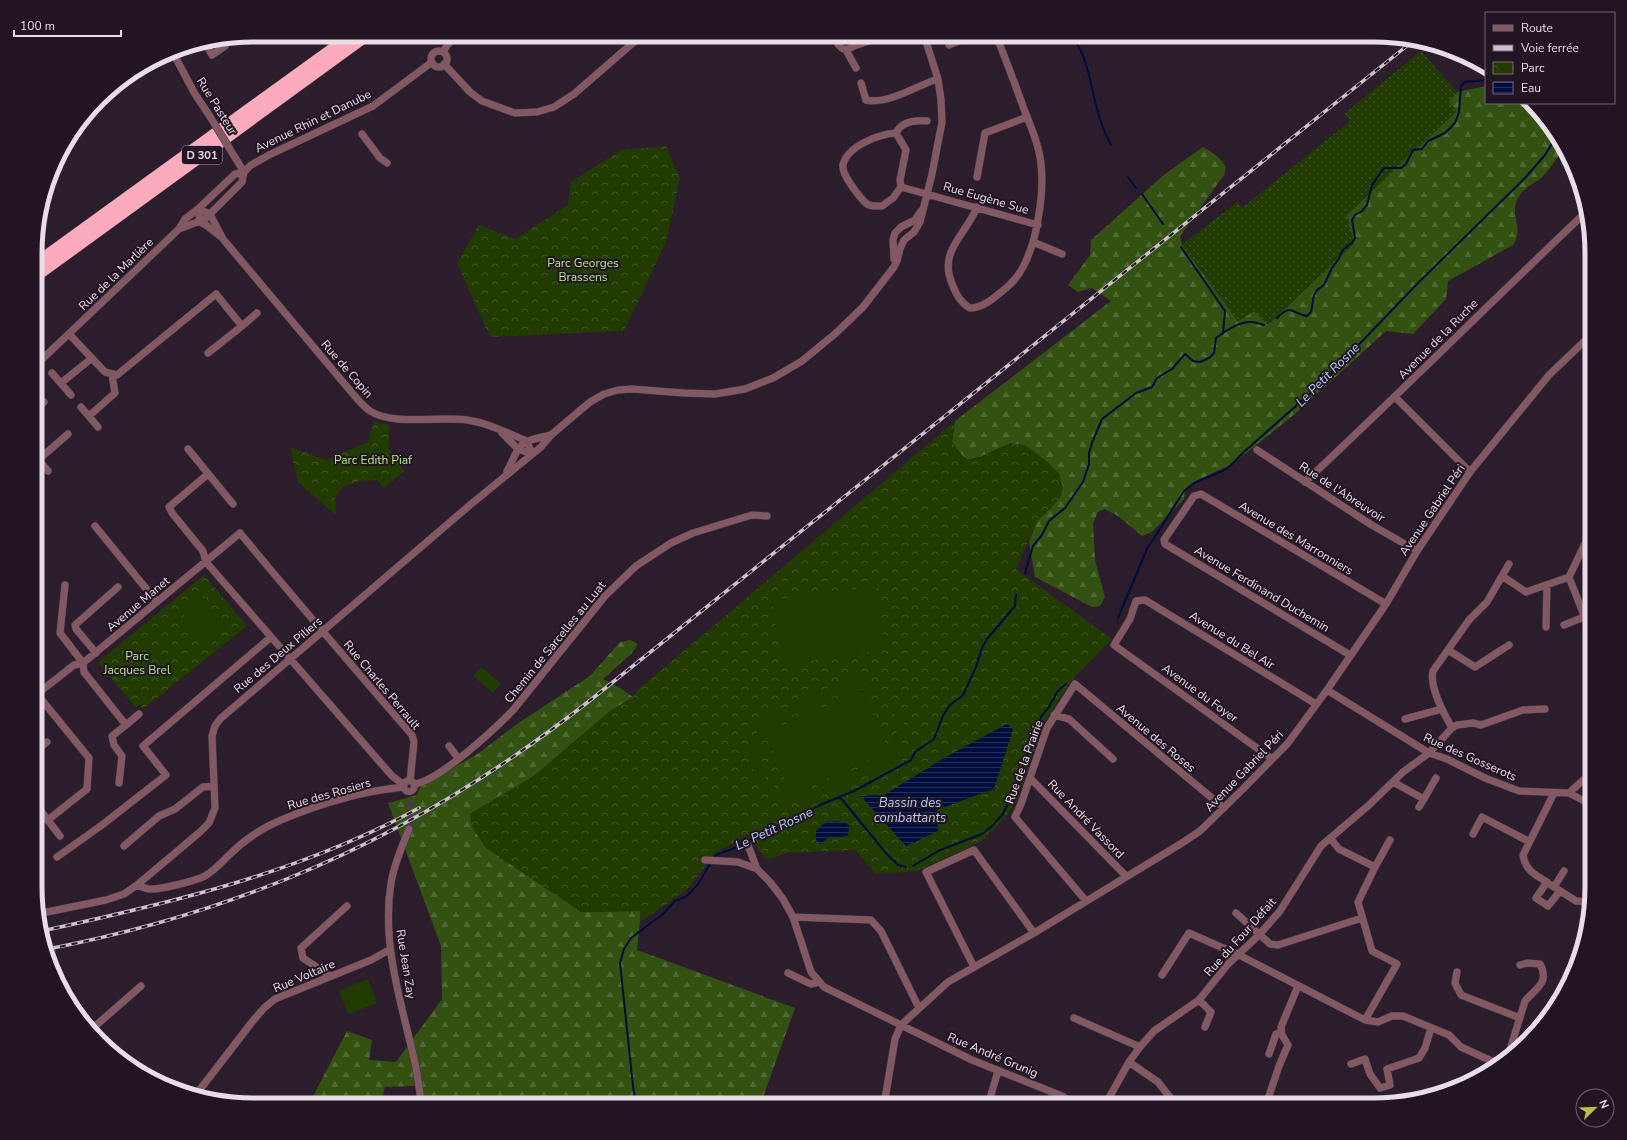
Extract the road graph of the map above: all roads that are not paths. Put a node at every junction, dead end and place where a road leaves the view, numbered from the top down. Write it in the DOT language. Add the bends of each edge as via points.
graph roads {
  1 [pos="342,42"];
  2 [pos="356,42"];
  3 [pos="450,42"];
  4 [pos="634,42"];
  5 [pos="837,42"];
  6 [pos="866,42"];
  7 [pos="926,42"];
  8 [pos="956,42"];
  9 [pos="999,42"];
  10 [pos="949,45"];
  11 [pos="225,46"];
  12 [pos="208,47"];
  13 [pos="846,50"];
  14 [pos="443,52"];
  15 [pos="175,57"];
  16 [pos="432,62"];
  17 [pos="444,64"];
  18 [pos="856,68"];
  19 [pos="938,79"];
  20 [pos="861,83"];
  21 [pos="1027,117"];
  22 [pos="927,121"];
  23 [pos="362,134"];
  24 [pos="896,134"];
  25 [pos="387,163"];
  26 [pos="244,172"];
  27 [pos="977,177"];
  28 [pos="901,187"];
  29 [pos="927,194"];
  30 [pos="923,207"];
  31 [pos="977,207"];
  32 [pos="198,209"];
  33 [pos="210,214"];
  34 [pos="1580,218"];
  35 [pos="200,222"];
  36 [pos="1038,224"];
  37 [pos="179,229"];
  38 [pos="223,239"];
  39 [pos="1033,242"];
  40 [pos="1062,254"];
  41 [pos="42,260"];
  42 [pos="894,267"];
  43 [pos="42,271"];
  44 [pos="258,314"];
  45 [pos="242,326"];
  46 [pos="69,334"];
  47 [pos="1585,341"];
  48 [pos="208,353"];
  49 [pos="92,358"];
  50 [pos="42,359"];
  51 [pos="52,373"];
  52 [pos="114,375"];
  53 [pos="61,383"];
  54 [pos="71,395"];
  55 [pos="1396,397"];
  56 [pos="81,407"];
  57 [pos="89,416"];
  58 [pos="98,428"];
  59 [pos="499,430"];
  60 [pos="68,434"];
  61 [pos="551,435"];
  62 [pos="527,441"];
  63 [pos="518,448"];
  64 [pos="188,449"];
  65 [pos="1257,450"];
  66 [pos="532,454"];
  67 [pos="42,455"];
  68 [pos="42,464"];
  69 [pos="48,471"];
  70 [pos="1470,472"];
  71 [pos="208,474"];
  72 [pos="504,476"];
  73 [pos="1305,482"];
  74 [pos="233,504"];
  75 [pos="768,516"];
  76 [pos="95,526"];
  77 [pos="1164,540"];
  78 [pos="1585,544"];
  79 [pos="1417,551"];
  80 [pos="206,562"];
  81 [pos="1509,564"];
  82 [pos="1502,576"];
  83 [pos="1569,577"];
  84 [pos="65,584"];
  85 [pos="1547,585"];
  86 [pos="118,587"];
  87 [pos="157,602"];
  88 [pos="1386,604"];
  89 [pos="1584,617"];
  90 [pos="1564,625"];
  91 [pos="1546,627"];
  92 [pos="322,632"];
  93 [pos="271,637"];
  94 [pos="1114,645"];
  95 [pos="1509,645"];
  96 [pos="1448,650"];
  97 [pos="96,653"];
  98 [pos="1350,655"];
  99 [pos="290,659"];
  100 [pos="83,663"];
  101 [pos="1075,684"];
  102 [pos="42,690"];
  103 [pos="1327,690"];
  104 [pos="42,700"];
  105 [pos="1316,704"];
  106 [pos="1442,709"];
  107 [pos="1545,709"];
  108 [pos="139,714"];
  109 [pos="1054,715"];
  110 [pos="1405,718"];
  111 [pos="126,725"];
  112 [pos="1452,728"];
  113 [pos="492,732"];
  114 [pos="47,742"];
  115 [pos="42,746"];
  116 [pos="449,746"];
  117 [pos="1429,753"];
  118 [pos="458,758"];
  119 [pos="1272,758"];
  120 [pos="1113,759"];
  121 [pos="1030,778"];
  122 [pos="1436,778"];
  123 [pos="1585,779"];
  124 [pos="1393,782"];
  125 [pos="119,783"];
  126 [pos="408,784"];
  127 [pos="214,786"];
  128 [pos="1554,793"];
  129 [pos="1569,793"];
  130 [pos="1424,800"];
  131 [pos="410,801"];
  132 [pos="1585,802"];
  133 [pos="1419,807"];
  134 [pos="1224,808"];
  135 [pos="42,812"];
  136 [pos="48,820"];
  137 [pos="409,829"];
  138 [pos="1473,834"];
  139 [pos="60,836"];
  140 [pos="1330,838"];
  141 [pos="1390,840"];
  142 [pos="1528,841"];
  143 [pos="748,845"];
  144 [pos="124,846"];
  145 [pos="57,857"];
  146 [pos="705,860"];
  147 [pos="1375,867"];
  148 [pos="757,869"];
  149 [pos="1564,871"];
  150 [pos="1126,876"];
  151 [pos="1547,882"];
  152 [pos="137,885"];
  153 [pos="1554,887"];
  154 [pos="1560,891"];
  155 [pos="1086,901"];
  156 [pos="1585,902"];
  157 [pos="347,906"];
  158 [pos="44,913"];
  159 [pos="1236,913"];
  160 [pos="793,917"];
  161 [pos="1362,918"];
  162 [pos="1034,933"];
  163 [pos="1259,935"];
  164 [pos="390,950"];
  165 [pos="1239,955"];
  166 [pos="1520,965"];
  167 [pos="974,967"];
  168 [pos="1457,972"];
  169 [pos="788,973"];
  170 [pos="1162,975"];
  171 [pos="330,976"];
  172 [pos="819,982"];
  173 [pos="141,986"];
  174 [pos="1298,986"];
  175 [pos="1199,1000"];
  176 [pos="919,1008"];
  177 [pos="1074,1018"];
  178 [pos="1520,1018"];
  179 [pos="1365,1020"];
  180 [pos="901,1025"];
  181 [pos="95,1027"];
  182 [pos="1205,1027"];
  183 [pos="1431,1028"];
  184 [pos="1281,1032"];
  185 [pos="1140,1047"];
  186 [pos="1511,1048"];
  187 [pos="1269,1054"];
  188 [pos="1492,1061"];
  189 [pos="1129,1062"];
  190 [pos="1351,1064"];
  191 [pos="998,1071"];
  192 [pos="199,1091"];
  193 [pos="421,1098"];
  194 [pos="885,1098"];
  195 [pos="990,1098"];
  196 [pos="1065,1098"];
  197 [pos="1109,1098"];
  198 [pos="1171,1098"];
  199 [pos="1268,1098"];
  1 -- 41 [label="highway, D 301"];
  2 -- 43 [label="highway, D 301"];
  3 -- 14 [label="street"];
  4 -- 17 [label="street" via="574,94 554,107 537,112 515,113 482,101"];
  5 -- 13 [label="street" via="841,49"];
  6 -- 13 [label="street"];
  7 -- 19 [label="street, Rue des Deux Piliers"];
  8 -- 10 [label="street"];
  9 -- 21 [label="street"];
  11 -- 12 [label="street" via="212,55"];
  13 -- 18 [label="street"];
  14 -- 16 [label="street" via="437,51 433,54"];
  14 -- 17 [label="street" via="446,58"];
  15 -- 26 [label="street, Rue Pasteur, bridge"];
  16 -- 17 [label="street" via="438,66"];
  16 -- 26 [label="street, Avenue Rhin et Danube" via="373,106 271,154"];
  19 -- 20 [label="street" via="924,83 916,89 864,103"];
  19 -- 29 [label="street, Rue des Deux Piliers" via="942,122"];
  21 -- 27 [label="street" via="985,133"];
  21 -- 36 [label="street" via="1037,143 1041,164"];
  22 -- 24 [label="street" via="907,123 898,128"];
  23 -- 25 [label="street" via="380,158"];
  24 -- 28 [label="street" via="906,150"];
  24 -- 28 [label="street" via="876,137 854,148 842,167 858,194 872,206 888,204"];
  26 -- 32 [label="street, Rue de la Marlière" via="235,174"];
  26 -- 33 [label="street, Rue de la Marlière" via="242,182"];
  28 -- 29 [label="street, Rue Eugène Sue"];
  29 -- 30 [label="street, Rue des Deux Piliers"];
  29 -- 31 [label="street, Rue Eugène Sue"];
  30 -- 42 [label="street, Rue des Deux Piliers" via="917,227 902,244"];
  30 -- 42 [label="street, Rue des Deux Piliers" via="915,220 895,233"];
  31 -- 36 [label="street, Rue Eugène Sue"];
  31 -- 39 [label="street" via="951,250 948,262 952,284 965,305 970,308 980,306 1015,280 1026,262"];
  32 -- 33 [label="street"];
  32 -- 35 [label="street"];
  32 -- 37 [label="street, Rue de la Marlière" via="185,219"];
  33 -- 35 [label="street, Rue de la Marlière"];
  33 -- 38 [label="street, Rue de Copin"];
  34 -- 55 [label="street, Avenue de la Ruche"];
  35 -- 37 [label="street, Rue de la Marlière"];
  35 -- 38 [label="street, Rue de Copin"];
  36 -- 39 [label="street"];
  37 -- 46 [label="street, Rue de la Marlière"];
  38 -- 59 [label="street, Rue de Copin" via="352,394 370,411 387,417 467,420"];
  39 -- 40 [label="street"];
  42 -- 61 [label="street, Rue des Deux Piliers" via="863,307 836,333 802,361 773,378 745,389 715,394 618,390 590,402"];
  44 -- 45 [label="street"];
  45 -- 48 [label="street"];
  45 -- 52 [label="street" via="216,294"];
  46 -- 49 [label="street"];
  46 -- 50 [label="street, Rue de la Marlière"];
  47 -- 70 [label="street, Avenue Gabriel Péri" via="1549,374"];
  49 -- 52 [label="street" via="105,372"];
  49 -- 53 [label="street"];
  51 -- 53 [label="street"];
  52 -- 57 [label="street" via="115,393"];
  53 -- 54 [label="street"];
  55 -- 70 [label="street"];
  55 -- 73 [label="street, Avenue de la Ruche"];
  56 -- 57 [label="street"];
  57 -- 58 [label="street"];
  59 -- 62 [label="street, Rue de Copin"];
  59 -- 63 [label="street"];
  60 -- 67 [label="street"];
  61 -- 62 [label="street, Rue des Deux Piliers"];
  61 -- 66 [label="street, Rue des Deux Piliers"];
  62 -- 63 [label="street, Rue des Deux Piliers"];
  62 -- 66 [label="street"];
  63 -- 66 [label="street"];
  63 -- 72 [label="street, Rue des Deux Piliers"];
  64 -- 71 [label="street"];
  65 -- 73 [label="street, Rue de l'Abreuvoir"];
  66 -- 72 [label="street, Rue des Deux Piliers"];
  68 -- 69 [label="street"];
  70 -- 79 [label="street, Avenue Gabriel Péri"];
  71 -- 74 [label="street"];
  71 -- 80 [label="street" via="169,507 203,551"];
  72 -- 92 [label="street, Rue des Deux Piliers"];
  73 -- 79 [label="street, Rue de l'Abreuvoir"];
  75 -- 113 [label="street, Chemin de Sarcelles au Luat" via="752,515 693,533 636,566 605,596 514,709"];
  76 -- 87 [label="street"];
  77 -- 88 [label="street, Avenue des Marronniers" via="1194,496 1201,494"];
  77 -- 98 [label="street, Avenue Ferdinand Duchemin" via="1165,544"];
  78 -- 83 [label="street"];
  79 -- 88 [label="street, Avenue Gabriel Péri"];
  80 -- 87 [label="street, Avenue Manet"];
  80 -- 92 [label="street, Avenue Manet" via="240,533"];
  80 -- 93 [label="street"];
  81 -- 82 [label="street"];
  82 -- 85 [label="street" via="1526,592"];
  82 -- 96 [label="street" via="1487,602 1469,620"];
  83 -- 85 [label="street"];
  83 -- 89 [label="street"];
  84 -- 100 [label="street" via="60,633"];
  85 -- 91 [label="street"];
  86 -- 97 [label="street" via="75,625"];
  87 -- 97 [label="street, Avenue Manet"];
  88 -- 98 [label="street, Avenue Gabriel Péri"];
  89 -- 90 [label="street"];
  92 -- 99 [label="street, Rue des Deux Piliers"];
  92 -- 126 [label="street, Rue Charles Perrault" via="412,735 414,742"];
  93 -- 99 [label="street"];
  93 -- 145 [label="street" via="143,746 166,775"];
  94 -- 105 [label="street, Avenue du Bel Air" via="1130,619 1136,601 1145,600"];
  94 -- 119 [label="street, Avenue du Foyer"];
  95 -- 96 [label="street" via="1475,667"];
  96 -- 106 [label="street" via="1431,678"];
  97 -- 100 [label="street, Avenue Manet"];
  98 -- 103 [label="street, Avenue Gabriel Péri"];
  99 -- 126 [label="street" via="392,776"];
  99 -- 127 [label="street, Rue des Deux Piliers" via="225,713 215,726 212,736"];
  100 -- 102 [label="street, Avenue Manet" via="74,665"];
  100 -- 111 [label="street" via="84,672"];
  101 -- 109 [label="street, Rue de la Prairie"];
  101 -- 134 [label="street, Avenue des Roses"];
  103 -- 105 [label="street, Avenue Gabriel Péri"];
  103 -- 117 [label="street, Rue des Gosserots"];
  104 -- 136 [label="street" via="89,758 87,789"];
  105 -- 119 [label="street, Avenue Gabriel Péri" via="1288,743"];
  106 -- 110 [label="street"];
  106 -- 112 [label="street"];
  107 -- 112 [label="street" via="1523,710 1481,725 1457,725"];
  108 -- 111 [label="street"];
  109 -- 120 [label="street, Rue de la Prairie" via="1069,719"];
  109 -- 121 [label="street, Rue de la Prairie"];
  111 -- 125 [label="street" via="112,736 114,745 122,756"];
  112 -- 117 [label="street, Rue du Four Défait"];
  113 -- 118 [label="street, Rue des Rosiers"];
  114 -- 115 [label="street"];
  116 -- 118 [label="street"];
  117 -- 124 [label="street, Rue du Four Défait"];
  117 -- 128 [label="street, Rue des Gosserots" via="1520,791"];
  118 -- 126 [label="street, Rue des Rosiers" via="423,783"];
  119 -- 134 [label="street, Avenue Gabriel Péri"];
  121 -- 150 [label="street, Rue André Vassord"];
  121 -- 155 [label="street, Rue de la Prairie" via="1015,817"];
  122 -- 130 [label="street"];
  123 -- 129 [label="street"];
  124 -- 130 [label="street"];
  124 -- 140 [label="street, Rue du Four Défait"];
  126 -- 131 [label="street" via="414,790 410,792"];
  126 -- 152 [label="street, Rue des Rosiers" via="346,798 281,820 198,878 158,889 142,888"];
  127 -- 144 [label="street" via="203,787 175,809 159,816"];
  127 -- 152 [label="street, Rue des Deux Piliers" via="215,808 209,823"];
  128 -- 129 [label="street, Rue des Gosserots"];
  128 -- 142 [label="street"];
  129 -- 132 [label="street, Rue des Gosserots"];
  130 -- 133 [label="street"];
  134 -- 150 [label="street, Avenue Gabriel Péri" via="1200,831"];
  135 -- 136 [label="street"];
  136 -- 139 [label="street"];
  137 -- 164 [label="street, Rue Jean Zay" via="393,870 388,915"];
  138 -- 142 [label="street" via="1482,817"];
  140 -- 147 [label="street" via="1340,849"];
  140 -- 163 [label="street, Rue du Four Défait" via="1321,846 1280,911"];
  141 -- 147 [label="street"];
  142 -- 151 [label="street" via="1523,855 1524,861 1530,872"];
  143 -- 148 [label="street"];
  146 -- 148 [label="street" via="738,862"];
  147 -- 161 [label="street" via="1358,902"];
  148 -- 160 [label="street" via="770,882"];
  149 -- 153 [label="street"];
  150 -- 155 [label="street, Avenue Gabriel Péri"];
  151 -- 153 [label="street"];
  151 -- 154 [label="street" via="1536,898 1543,903 1548,906"];
  152 -- 158 [label="street, Rue des Deux Piliers" via="117,897"];
  153 -- 154 [label="street"];
  154 -- 156 [label="street" via="1576,901"];
  155 -- 162 [label="street, Avenue Gabriel Péri"];
  157 -- 171 [label="street" via="301,948 303,958"];
  159 -- 163 [label="street"];
  160 -- 172 [label="street" via="811,972"];
  160 -- 176 [label="street" via="871,920 881,931"];
  161 -- 163 [label="street" via="1278,945 1270,944"];
  161 -- 179 [label="street" via="1372,951 1397,964"];
  162 -- 167 [label="street, Avenue Gabriel Péri"];
  162 -- 167 [label="street" via="974,850 926,872"];
  163 -- 165 [label="street, Rue du Four Défait"];
  164 -- 171 [label="street, Rue Voltaire"];
  164 -- 193 [label="street, Rue Jean Zay"];
  165 -- 170 [label="street" via="1189,933"];
  165 -- 174 [label="street"];
  165 -- 175 [label="street, Rue du Four Défait" via="1228,964"];
  166 -- 178 [label="street" via="1540,964 1544,971 1540,987 1525,1001"];
  167 -- 176 [label="street, Avenue Gabriel Péri" via="948,982"];
  168 -- 178 [label="street" via="1455,983 1461,995"];
  169 -- 172 [label="street" via="811,984"];
  171 -- 192 [label="street, Rue Voltaire" via="275,999 264,1008"];
  172 -- 180 [label="street, Rue André Grunig" via="829,991"];
  173 -- 181 [label="street"];
  174 -- 179 [label="street"];
  174 -- 184 [label="street"];
  175 -- 182 [label="street" via="1211,1012"];
  175 -- 185 [label="street, Rue du Four Défait" via="1154,1031"];
  176 -- 180 [label="street, Avenue Gabriel Péri"];
  177 -- 185 [label="street"];
  178 -- 186 [label="street"];
  179 -- 183 [label="street" via="1378,1022 1392,1016 1403,1016"];
  180 -- 191 [label="street, Rue André Grunig"];
  180 -- 194 [label="street, Avenue Gabriel Péri" via="895,1039"];
  183 -- 188 [label="street" via="1449,1035 1461,1047"];
  183 -- 190 [label="street" via="1419,1058 1387,1069 1390,1085 1380,1088 1370,1074 1365,1059"];
  184 -- 187 [label="street" via="1276,1034"];
  184 -- 199 [label="street" via="1288,1046"];
  185 -- 189 [label="street, Rue du Four Défait"];
  189 -- 197 [label="street, Rue du Four Défait"];
  189 -- 198 [label="street" via="1158,1082"];
  191 -- 195 [label="street"];
  191 -- 196 [label="street, Rue André Grunig"];
}
